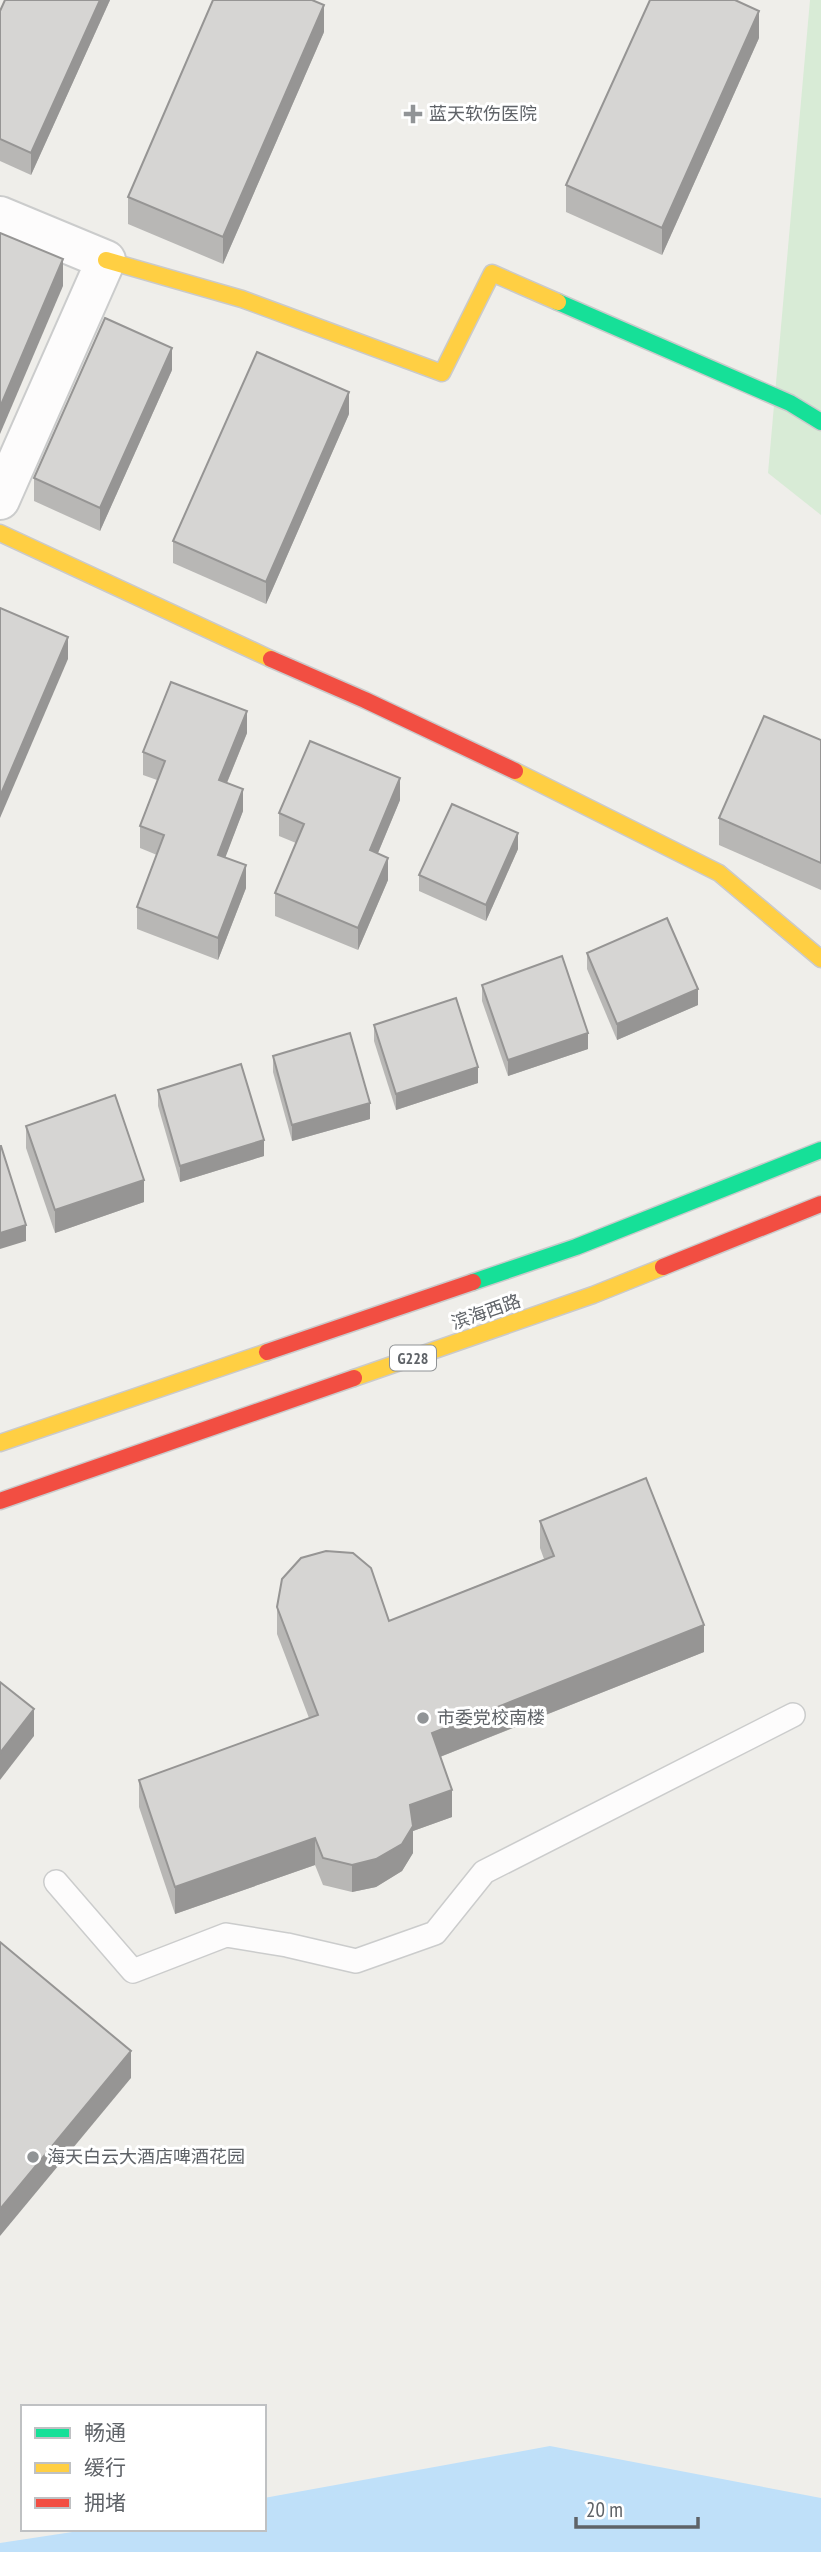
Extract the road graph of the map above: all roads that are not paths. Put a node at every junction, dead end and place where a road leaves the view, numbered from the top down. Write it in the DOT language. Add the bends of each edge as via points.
graph roads {
  1 [pos="0,216"];
  2 [pos="106,260"];
  3 [pos="821,422"];
  4 [pos="0,500"];
  5 [pos="0,533"];
  6 [pos="821,959"];
  7 [pos="821,1150"];
  8 [pos="821,1204"];
  9 [pos="0,1443"];
  10 [pos="0,1501"];
  11 [pos="793,1715"];
  12 [pos="56,1882"];
  1 -- 2 [label="street"];
  2 -- 3 [label="main road" via="242,299 442,373 492,273 790,403"];
  2 -- 4 [label="street"];
  5 -- 6 [label="main road" via="377,706 719,873"];
  7 -- 9 [label="main road, 滨海西路" via="576,1247"];
  8 -- 10 [label="main road, 滨海西路 / G228" via="593,1295"];
  11 -- 12 [label="lane" via="484,1872 435,1933 356,1961 226,1935 133,1972"];
}
